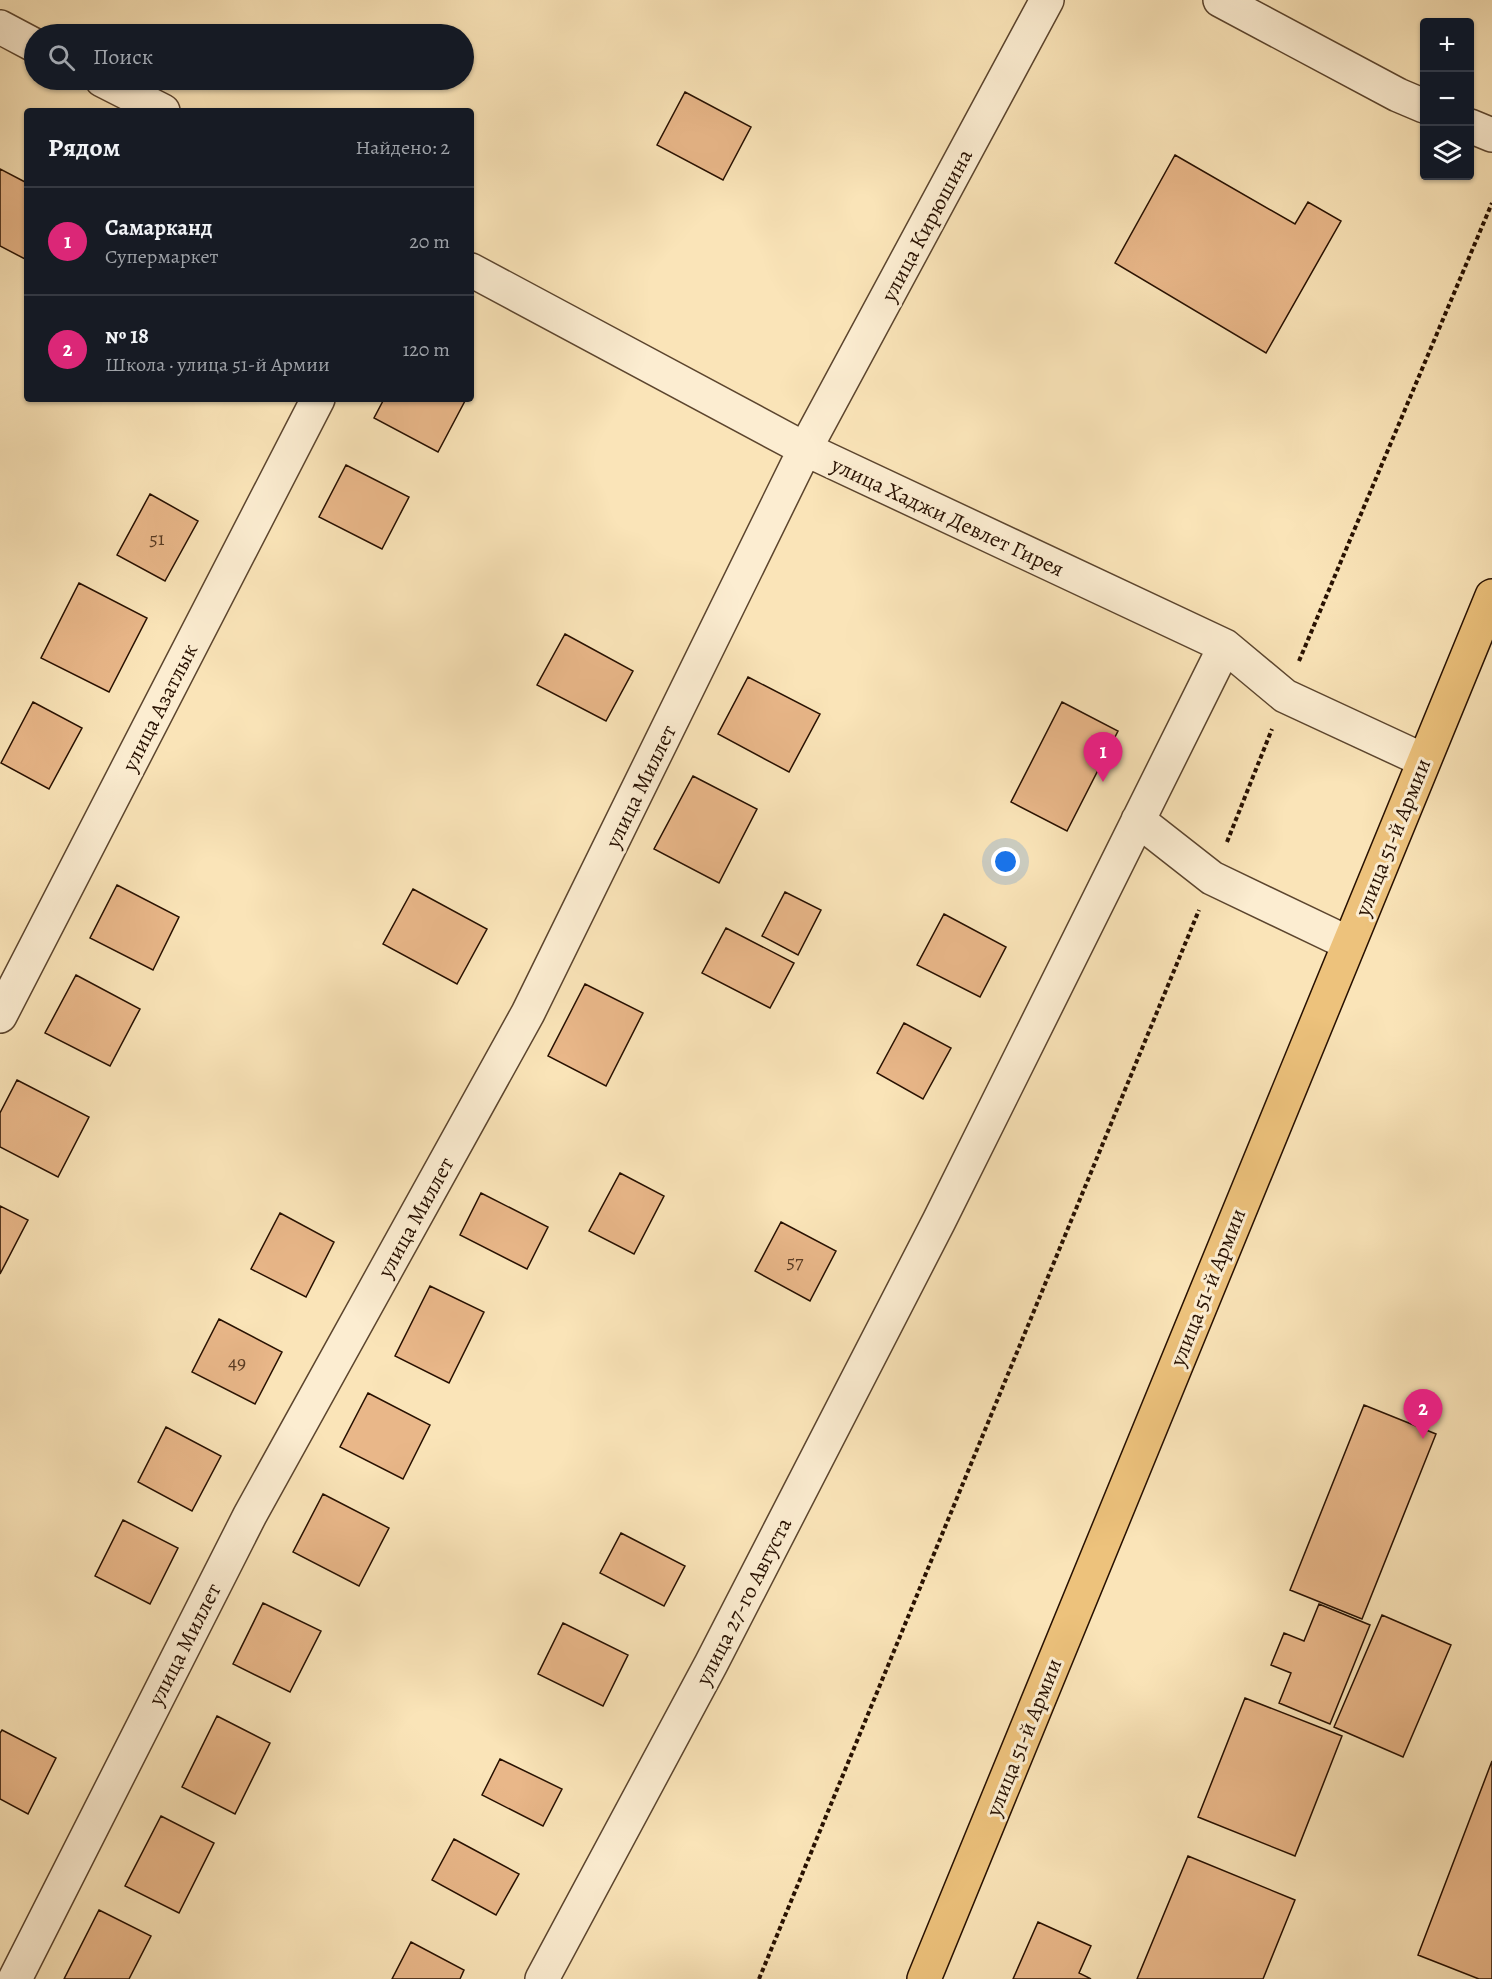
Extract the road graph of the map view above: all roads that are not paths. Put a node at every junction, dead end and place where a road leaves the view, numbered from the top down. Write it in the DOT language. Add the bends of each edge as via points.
graph roads {
  1 [pos="1047,0"];
  2 [pos="1220,0"];
  3 [pos="1,29"];
  4 [pos="24,40"];
  5 [pos="122,90"];
  6 [pos="1420,104"];
  7 [pos="157,108"];
  8 [pos="1474,128"];
  9 [pos="1492,135"];
  10 [pos="474,272"];
  11 [pos="316,402"];
  12 [pos="805,449"];
  13 [pos="1492,596"];
  14 [pos="1225,646"];
  15 [pos="1423,760"];
  16 [pos="1138,820"];
  17 [pos="1348,944"];
  18 [pos="0,1016"];
  19 [pos="15,1979"];
  20 [pos="542,1979"];
  21 [pos="924,1979"];
  1 -- 12 [label="street, улица Кирюшина"];
  2 -- 6 [label="street"];
  3 -- 4 [label="street"];
  5 -- 7 [label="street"];
  8 -- 9 [label="street"];
  10 -- 12 [label="street, улица Хаджи Девлет Гирея"];
  11 -- 18 [label="street, улица Азатлык"];
  12 -- 14 [label="street, улица Хаджи Девлет Гирея"];
  12 -- 19 [label="street, улица Миллет" via="528,1014 250,1515"];
  13 -- 15 [label="main road, улица 51-й Армии"];
  14 -- 15 [label="street, улица Хаджи Девлет Гирея" via="1285,696"];
  14 -- 16 [label="street, улица 27-го Августа"];
  15 -- 17 [label="main road, улица 51-й Армии"];
  16 -- 17 [label="street" via="1212,879"];
  16 -- 20 [label="street, улица 27-го Августа" via="939,1221 711,1664"];
  17 -- 21 [label="main road, улица 51-й Армии"];
}
